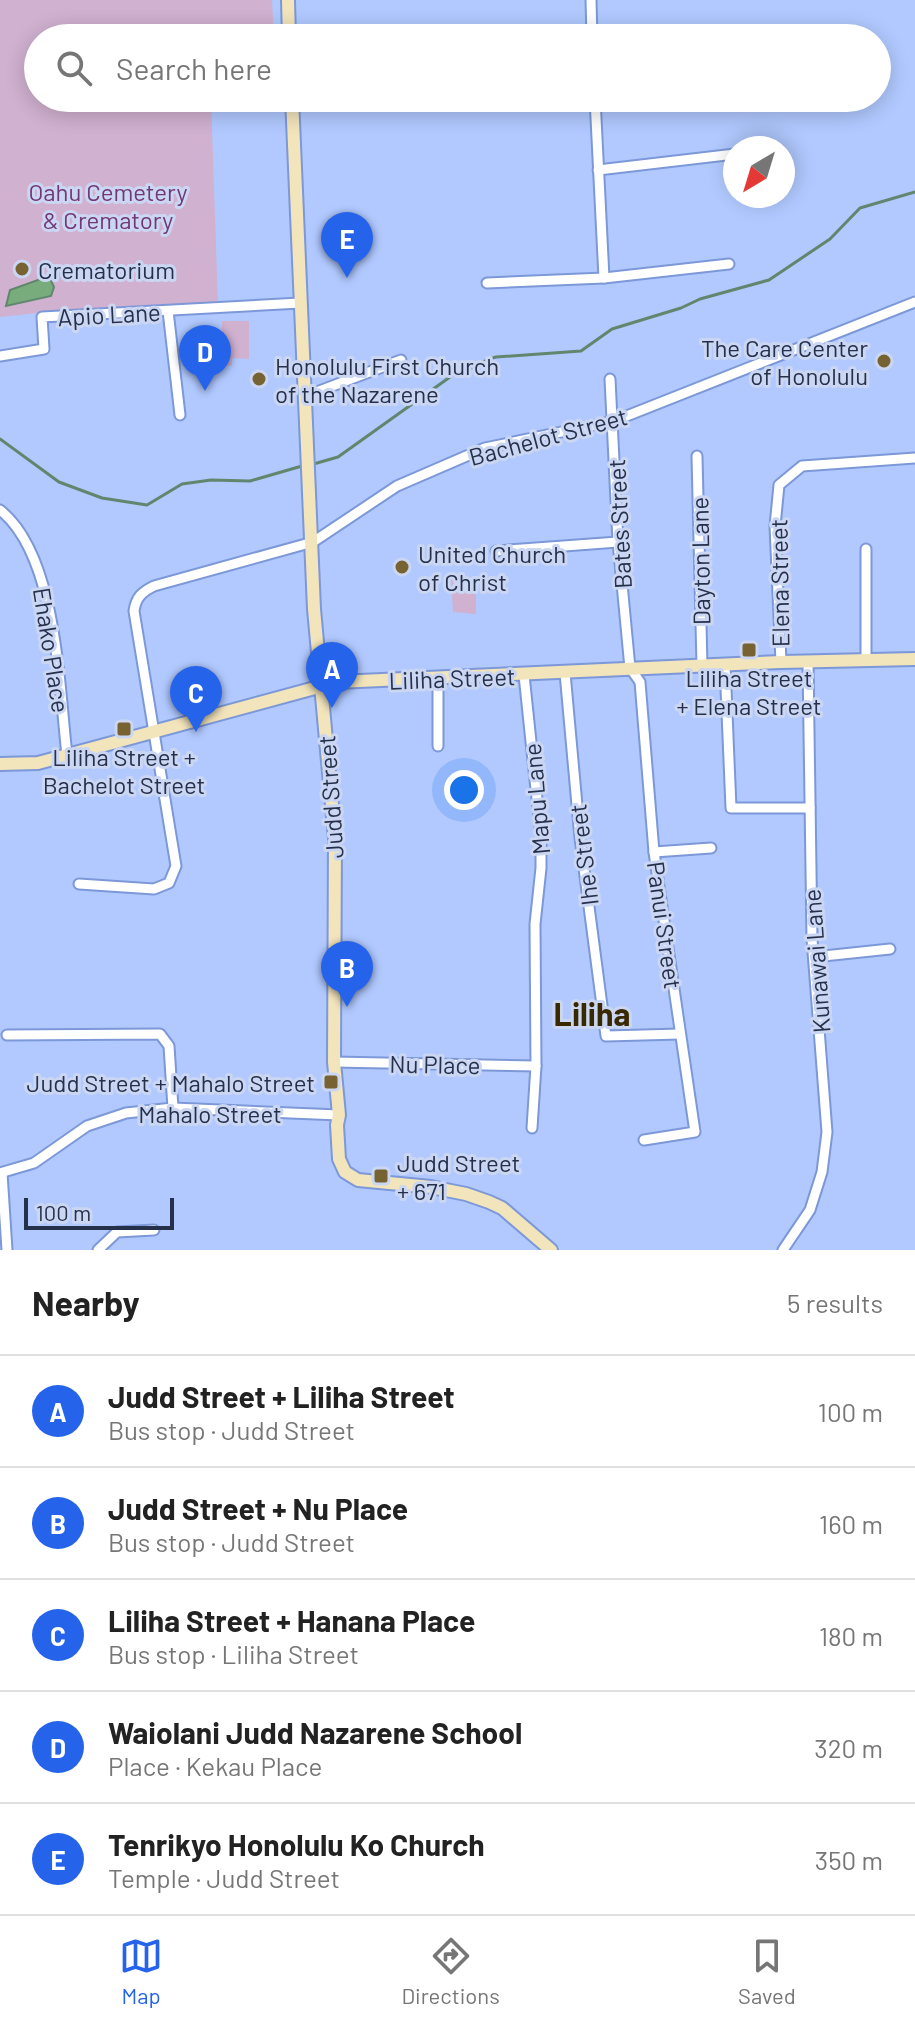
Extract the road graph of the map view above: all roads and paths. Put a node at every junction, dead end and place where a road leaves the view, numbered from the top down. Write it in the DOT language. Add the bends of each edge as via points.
graph roads {
  1 [pos="288,0"];
  2 [pos="591,0"];
  3 [pos="289,24"];
  4 [pos="592,24"];
  5 [pos="293,112"];
  6 [pos="596,112"];
  7 [pos="723,155"];
  8 [pos="598,170"];
  9 [pos="729,264"];
  10 [pos="604,278"];
  11 [pos="487,283"];
  12 [pos="915,302"];
  13 [pos="300,303"];
  14 [pos="168,311"];
  15 [pos="0,356"];
  16 [pos="401,360"];
  17 [pos="610,379"];
  18 [pos="306,396"];
  19 [pos="180,415"];
  20 [pos="614,421"];
  21 [pos="697,456"];
  22 [pos="915,458"];
  23 [pos="0,510"];
  24 [pos="313,542"];
  25 [pos="618,542"];
  26 [pos="866,549"];
  27 [pos="496,551"];
  28 [pos="915,659"];
  29 [pos="866,661"];
  30 [pos="781,662"];
  31 [pos="808,662"];
  32 [pos="725,665"];
  33 [pos="702,666"];
  34 [pos="630,668"];
  35 [pos="565,673"];
  36 [pos="524,675"];
  37 [pos="438,678"];
  38 [pos="322,686"];
  39 [pos="154,732"];
  40 [pos="438,746"];
  41 [pos="67,755"];
  42 [pos="0,764"];
  43 [pos="810,808"];
  44 [pos="711,848"];
  45 [pos="654,852"];
  46 [pos="79,884"];
  47 [pos="890,949"];
  48 [pos="814,957"];
  49 [pos="680,1034"];
  50 [pos="7,1035"];
  51 [pos="334,1062"];
  52 [pos="536,1066"];
  53 [pos="173,1108"];
  54 [pos="339,1115"];
  55 [pos="532,1128"];
  56 [pos="644,1140"];
  57 [pos="1,1173"];
  58 [pos="154,1230"];
  59 [pos="9,1250"];
  60 [pos="98,1250"];
  61 [pos="551,1250"];
  62 [pos="783,1250"];
  1 -- 3 [label="street"];
  2 -- 4 [label="street"];
  5 -- 13 [label="street, Judd Street"];
  6 -- 8 [label="street"];
  7 -- 8 [label="street"];
  8 -- 10 [label="street"];
  9 -- 10 [label="street"];
  10 -- 11 [label="street"];
  12 -- 20 [label="street, Bachelot Street"];
  13 -- 14 [label="street, Apio Lane"];
  13 -- 18 [label="street, Judd Street"];
  14 -- 15 [label="street, Apio Lane" via="42,317 44,349"];
  14 -- 19 [label="street"];
  16 -- 18 [label="street"];
  17 -- 20 [label="street, Bates Street"];
  18 -- 24 [label="street, Judd Street"];
  20 -- 24 [label="street, Bachelot Street" via="485,448 397,486"];
  20 -- 25 [label="street, Bates Street"];
  21 -- 33 [label="street, Dayton Lane"];
  22 -- 30 [label="street, Elena Street" via="802,466 779,485 775,526"];
  23 -- 41 [label="street, Ehako Place" via="18,528 44,583"];
  24 -- 38 [label="street, Judd Street"];
  24 -- 39 [label="street, Bachelot Street" via="154,586 138,597 134,611"];
  25 -- 27 [label="street"];
  25 -- 34 [label="street, Bates Street"];
  26 -- 29 [label="street"];
  28 -- 29 [label="street, Liliha Street"];
  29 -- 31 [label="street, Liliha Street"];
  30 -- 31 [label="street, Liliha Street"];
  30 -- 32 [label="street, Liliha Street"];
  31 -- 43 [label="street, Kunawai Lane"];
  32 -- 33 [label="street, Liliha Street"];
  32 -- 43 [label="street" via="731,808"];
  33 -- 34 [label="street, Liliha Street"];
  34 -- 35 [label="street, Liliha Street"];
  34 -- 45 [label="street, Panui Street" via="640,684"];
  35 -- 36 [label="street, Liliha Street"];
  35 -- 49 [label="street, Ihe Street" via="606,1036"];
  36 -- 37 [label="street, Liliha Street"];
  36 -- 52 [label="street, Mapu Lane" via="541,837 535,924"];
  37 -- 38 [label="street, Liliha Street"];
  37 -- 40 [label="street"];
  38 -- 39 [label="street, Liliha Street"];
  38 -- 51 [label="street, Judd Street" via="335,838"];
  39 -- 41 [label="street, Liliha Street"];
  39 -- 46 [label="street" via="176,866 169,883 154,889"];
  41 -- 42 [label="street, Liliha Street" via="38,763"];
  43 -- 48 [label="street, Kunawai Lane"];
  44 -- 45 [label="street"];
  45 -- 49 [label="street, Panui Street"];
  47 -- 48 [label="street"];
  48 -- 62 [label="street, Kunawai Lane" via="827,1132 810,1210"];
  49 -- 56 [label="street, Panui Street" via="695,1132"];
  50 -- 53 [label="street" via="160,1034 169,1046"];
  51 -- 52 [label="street, Nu Place"];
  51 -- 54 [label="street, Judd Street"];
  52 -- 55 [label="street, Mapu Lane"];
  53 -- 54 [label="street, Mahalo Street"];
  53 -- 57 [label="street, Mahalo Street" via="126,1113 87,1126 34,1163"];
  54 -- 61 [label="street, Judd Street" via="339,1159 350,1177 478,1197 502,1208"];
  57 -- 59 [label="street"];
  58 -- 60 [label="street" via="117,1232"];
}
